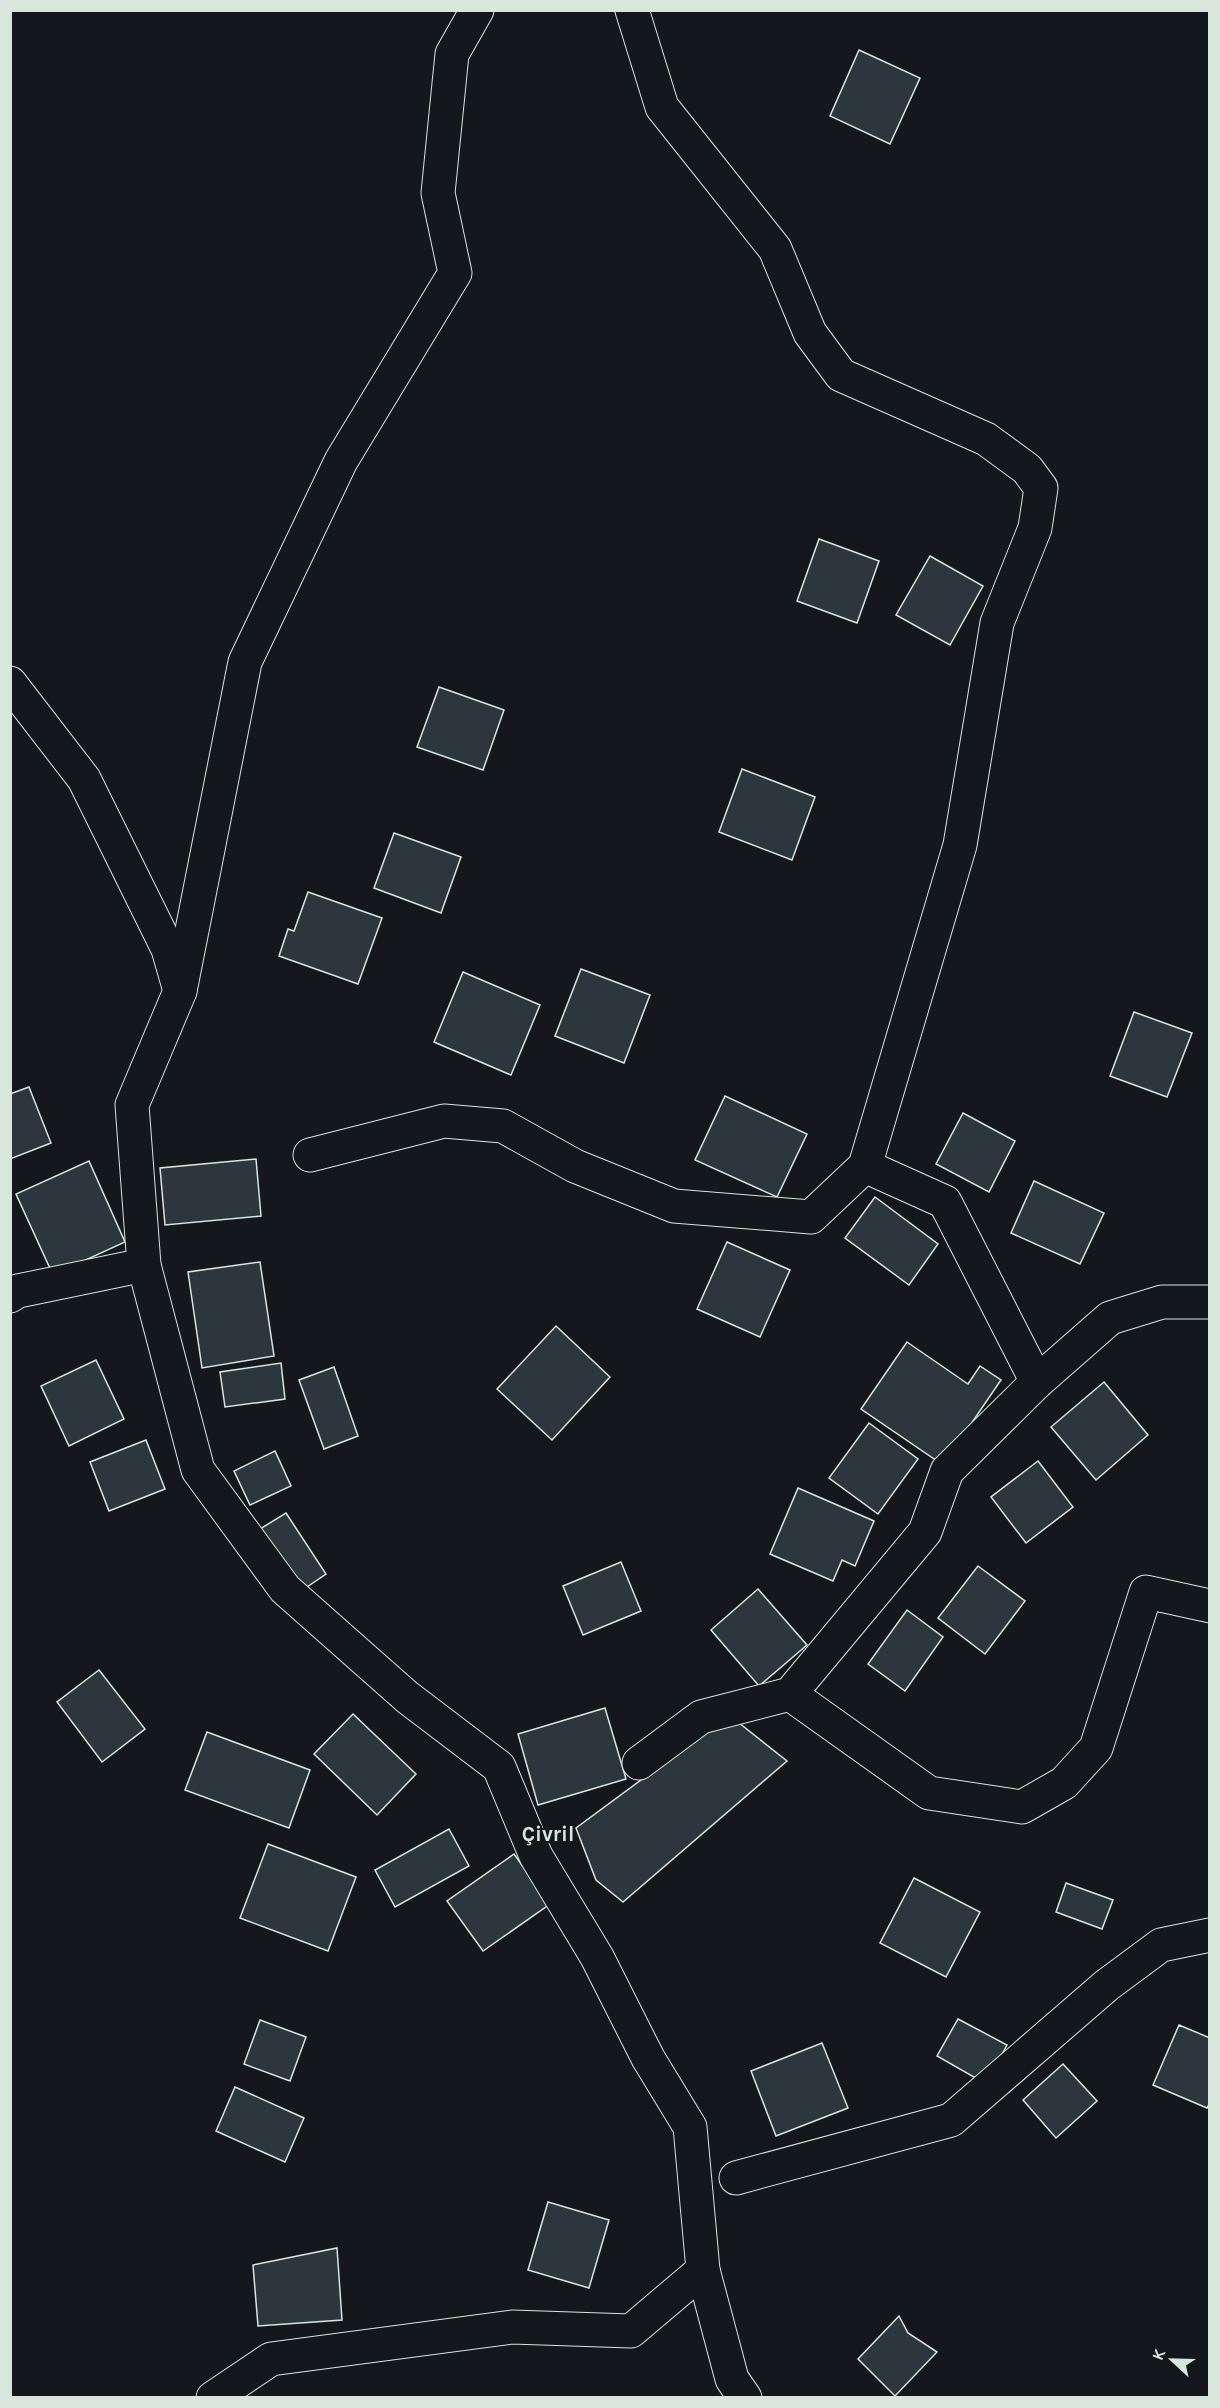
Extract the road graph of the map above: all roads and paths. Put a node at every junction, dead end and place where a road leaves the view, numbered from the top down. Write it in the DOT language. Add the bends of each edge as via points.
graph roads {
  1 [pos="477,10"];
  2 [pos="632,10"];
  3 [pos="10,683"];
  4 [pos="180,992"];
  5 [pos="310,1155"];
  6 [pos="865,1166"];
  7 [pos="144,1265"];
  8 [pos="10,1296"];
  9 [pos="1209,1302"];
  10 [pos="1036,1382"];
  11 [pos="1209,1606"];
  12 [pos="790,1694"];
  13 [pos="639,1763"];
  14 [pos="1209,1935"];
  15 [pos="736,2178"];
  16 [pos="703,2270"];
  17 [pos="213,2397"];
  18 [pos="745,2397"];
  1 -- 4 [label="street" via="452,54 438,193 454,273 340,461 245,662"];
  2 -- 6 [label="street" via="662,107 775,249 810,333 841,375 986,439 1027,469 1041,488 1035,528 997,623 960,845"];
  3 -- 4 [label="street" via="84,779 168,950"];
  4 -- 7 [label="street" via="132,1105"];
  5 -- 6 [label="street" via="444,1121 503,1126 575,1166 674,1206 811,1217"];
  6 -- 10 [label="street" via="945,1202"];
  7 -- 8 [label="street" via="18,1291"];
  7 -- 16 [label="street" via="198,1470 285,1589 407,1697 499,1767 536,1856 597,1957 648,2058 690,2127"];
  9 -- 10 [label="street" via="1162,1302 1110,1318"];
  10 -- 12 [label="street" via="947,1472 925,1532"];
  11 -- 12 [label="street" via="1146,1592 1096,1748 1064,1783 1022,1807 929,1793"];
  12 -- 13 [label="street" via="701,1717"];
  14 -- 15 [label="street" via="1161,1945 1107,1985 951,2120"];
  16 -- 17 [label="street" via="631,2331 512,2327 271,2359"];
  16 -- 18 [label="street" via="732,2379"];
}
